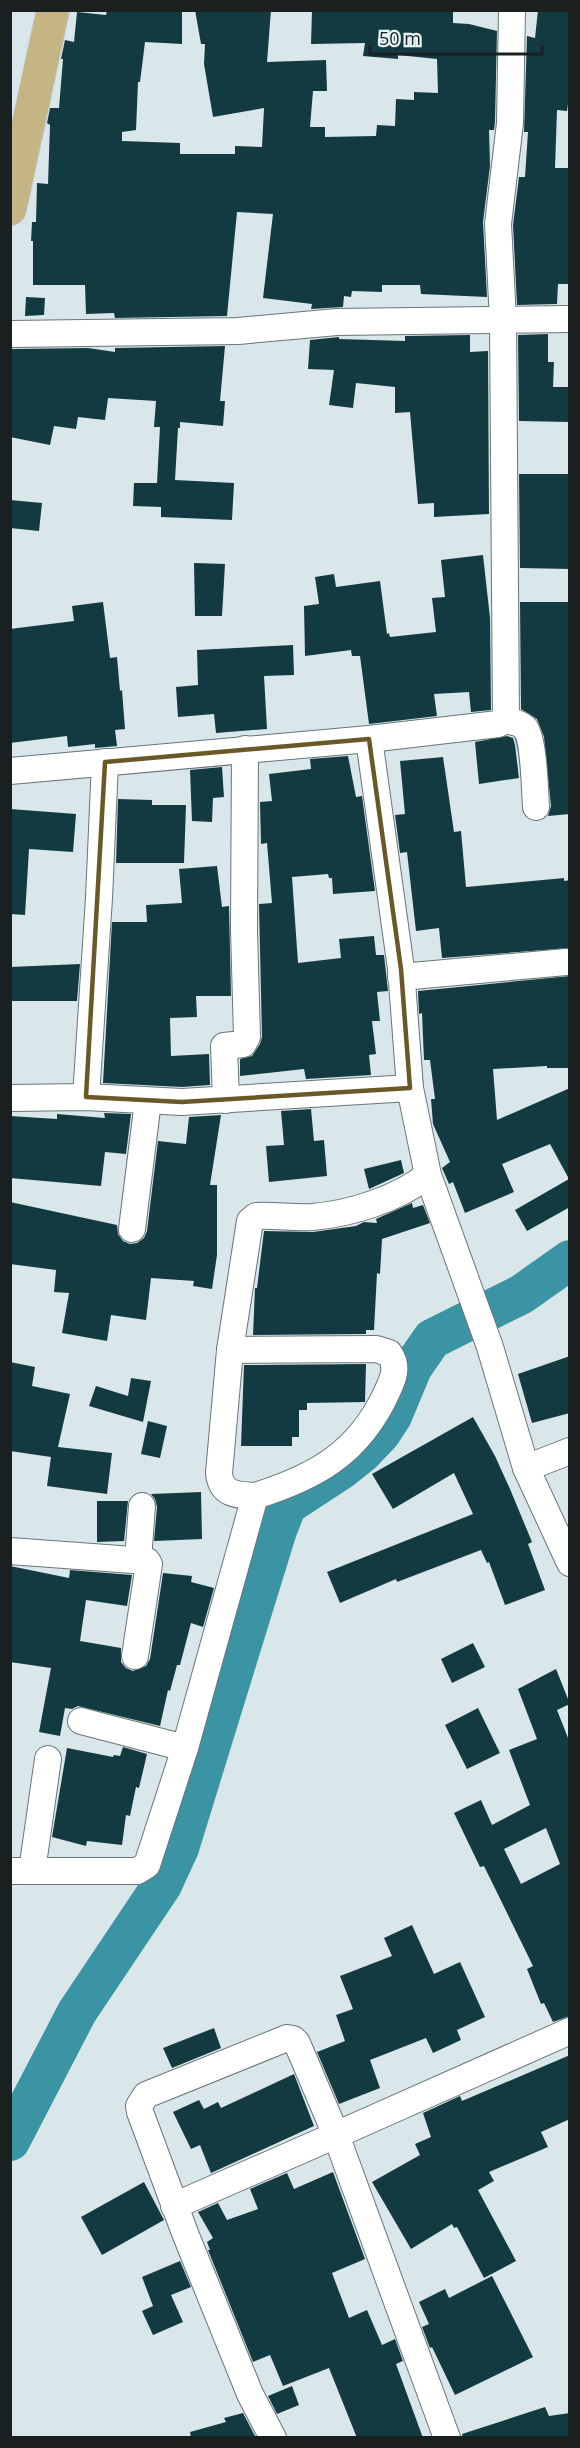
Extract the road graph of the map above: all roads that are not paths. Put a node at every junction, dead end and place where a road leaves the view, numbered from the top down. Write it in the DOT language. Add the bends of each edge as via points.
graph roads {
  1 [pos="512,10"];
  2 [pos="50,11"];
  3 [pos="10,209"];
  4 [pos="570,319"];
  5 [pos="503,320"];
  6 [pos="10,334"];
  7 [pos="507,720"];
  8 [pos="369,739"];
  9 [pos="245,749"];
  10 [pos="105,762"];
  11 [pos="10,771"];
  12 [pos="536,807"];
  13 [pos="566,962"];
  14 [pos="401,977"];
  15 [pos="410,1088"];
  16 [pos="86,1097"];
  17 [pos="10,1098"];
  18 [pos="226,1100"];
  19 [pos="148,1101"];
  20 [pos="428,1175"];
  21 [pos="132,1229"];
  22 [pos="230,1350"];
  23 [pos="570,1451"];
  24 [pos="526,1468"];
  25 [pos="255,1496"];
  26 [pos="142,1506"];
  27 [pos="10,1551"];
  28 [pos="138,1559"];
  29 [pos="570,1563"];
  30 [pos="135,1656"];
  31 [pos="81,1721"];
  32 [pos="185,1748"];
  33 [pos="48,1759"];
  34 [pos="21,1871"];
  35 [pos="570,2031"];
  36 [pos="336,2135"];
  37 [pos="174,2206"];
  38 [pos="273,2438"];
  39 [pos="447,2438"];
  1 -- 5 [label="street" via="510,123 498,224"];
  2 -- 3 [label="main road"];
  4 -- 5 [label="street"];
  5 -- 6 [label="street" via="337,322 238,331"];
  5 -- 7 [label="street"];
  7 -- 8 [label="street"];
  7 -- 12 [label="street" via="527,729"];
  8 -- 9 [label="street"];
  8 -- 14 [label="street"];
  9 -- 10 [label="street"];
  9 -- 18 [label="street" via="247,1037 243,1044 224,1046"];
  10 -- 11 [label="street"];
  10 -- 16 [label="street"];
  13 -- 14 [label="street"];
  14 -- 15 [label="street"];
  15 -- 18 [label="street"];
  15 -- 20 [label="street"];
  16 -- 17 [label="street"];
  16 -- 19 [label="street"];
  18 -- 19 [label="street"];
  19 -- 21 [label="street"];
  20 -- 22 [label="street" via="401,1191 355,1209 313,1217 260,1216 250,1221"];
  20 -- 24 [label="street" via="490,1347"];
  22 -- 25 [label="street" via="220,1480 232,1495"];
  22 -- 25 [label="street" via="376,1349 389,1353 395,1362 381,1406 346,1450 306,1478"];
  23 -- 24 [label="street"];
  24 -- 29 [label="street"];
  25 -- 32 [label="street"];
  26 -- 28 [label="street"];
  27 -- 28 [label="street"];
  28 -- 30 [label="street" via="149,1564"];
  31 -- 32 [label="street"];
  32 -- 34 [label="street" via="143,1869"];
  33 -- 34 [label="street"];
  35 -- 36 [label="street"];
  36 -- 37 [label="street"];
  36 -- 37 [label="street" via="293,2039 286,2038 146,2095 140,2101 140,2112"];
  36 -- 39 [label="street"];
  37 -- 38 [label="street" via="250,2394"];
}
